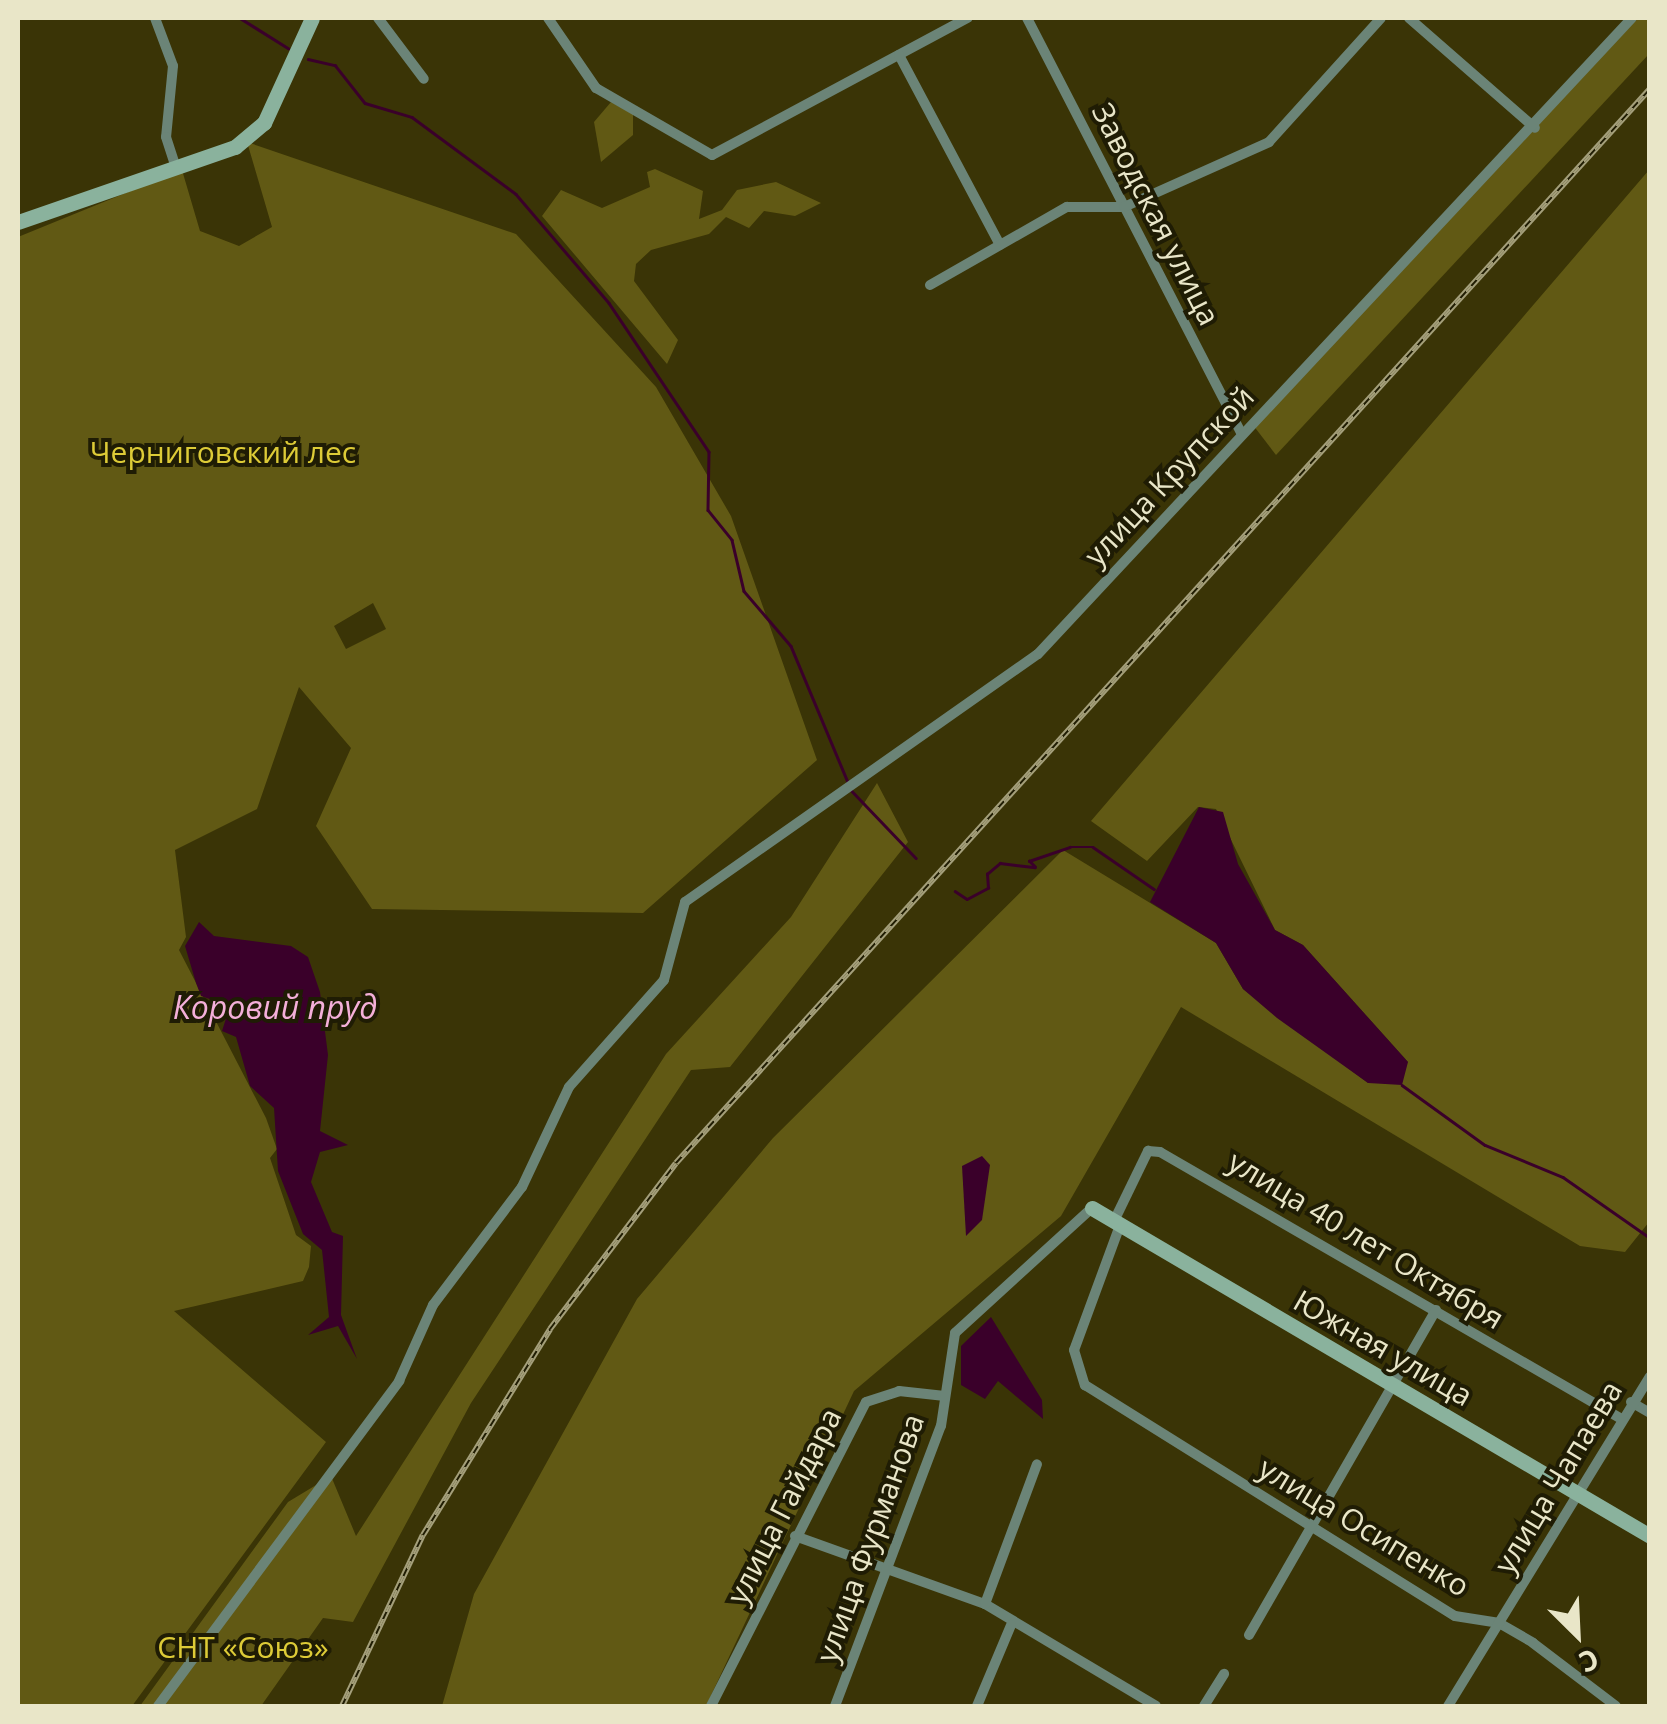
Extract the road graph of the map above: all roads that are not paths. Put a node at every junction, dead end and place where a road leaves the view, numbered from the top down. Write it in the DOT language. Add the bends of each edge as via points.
graph roads {
  1 [pos="155,18"];
  2 [pos="312,18"];
  3 [pos="378,18"];
  4 [pos="548,18"];
  5 [pos="968,18"];
  6 [pos="1028,18"];
  7 [pos="1381,18"];
  8 [pos="1409,18"];
  9 [pos="1632,18"];
  10 [pos="899,55"];
  11 [pos="424,79"];
  12 [pos="1535,128"];
  13 [pos="176,167"];
  14 [pos="1124,207"];
  15 [pos="18,222"];
  16 [pos="1000,245"];
  17 [pos="930,285"];
  18 [pos="1241,433"];
  19 [pos="1092,1208"];
  20 [pos="1117,1223"];
  21 [pos="1436,1310"];
  22 [pos="1650,1377"];
  23 [pos="1388,1382"];
  24 [pos="945,1396"];
  25 [pos="1632,1402"];
  26 [pos="1650,1413"];
  27 [pos="1620,1418"];
  28 [pos="1038,1464"];
  29 [pos="1575,1492"];
  30 [pos="1310,1527"];
  31 [pos="796,1536"];
  32 [pos="1650,1536"];
  33 [pos="885,1570"];
  34 [pos="985,1604"];
  35 [pos="1012,1624"];
  36 [pos="1499,1624"];
  37 [pos="1249,1635"];
  38 [pos="1224,1674"];
  39 [pos="158,1706"];
  40 [pos="711,1706"];
  41 [pos="835,1706"];
  42 [pos="977,1706"];
  43 [pos="1156,1706"];
  44 [pos="1204,1706"];
  45 [pos="1448,1706"];
  46 [pos="1616,1706"];
  1 -- 13 [label="street" via="173,66 166,136"];
  2 -- 13 [label="street" via="264,123 235,147"];
  3 -- 11 [label="street"];
  4 -- 10 [label="street" via="596,88 712,155"];
  5 -- 10 [label="street"];
  6 -- 14 [label="street, Заводская улица"];
  7 -- 14 [label="street" via="1270,142"];
  8 -- 12 [label="street"];
  9 -- 12 [label="street, улица Крупской"];
  10 -- 16 [label="street"];
  12 -- 18 [label="street, улица Крупской"];
  13 -- 15 [label="street"];
  14 -- 16 [label="street" via="1067,207"];
  14 -- 18 [label="street, Заводская улица"];
  16 -- 17 [label="street"];
  18 -- 39 [label="street, улица Крупской" via="1038,654 685,902 664,980 569,1088 522,1187 434,1305 398,1381"];
  19 -- 20 [label="street, Южная улица"];
  19 -- 24 [label="street, улица Фурманова" via="955,1332"];
  20 -- 21 [label="street, улица 40 лет Октября" via="1148,1152 1160,1152"];
  20 -- 23 [label="street, Южная улица"];
  20 -- 30 [label="street, улица Осипенко" via="1074,1350 1085,1386"];
  21 -- 23 [label="street"];
  21 -- 27 [label="street, улица 40 лет Октября"];
  22 -- 25 [label="street, улица Чапаева"];
  23 -- 29 [label="street, Южная улица"];
  23 -- 30 [label="street"];
  24 -- 31 [label="street, улица Гайдара" via="899,1391 866,1402"];
  24 -- 33 [label="street, улица Фурманова"];
  25 -- 26 [label="street"];
  25 -- 27 [label="street, улица Чапаева"];
  27 -- 29 [label="street, улица Чапаева"];
  28 -- 34 [label="street"];
  29 -- 32 [label="street, Южная улица"];
  29 -- 36 [label="street, улица Чапаева"];
  30 -- 36 [label="street, улица Осипенко" via="1454,1616"];
  30 -- 37 [label="street"];
  31 -- 33 [label="street"];
  31 -- 40 [label="street, улица Гайдара"];
  33 -- 34 [label="street"];
  33 -- 41 [label="street, улица Фурманова"];
  34 -- 35 [label="street"];
  35 -- 42 [label="street"];
  35 -- 43 [label="street"];
  36 -- 45 [label="street, улица Чапаева"];
  36 -- 46 [label="street, улица Осипенко"];
  38 -- 44 [label="street"];
}
